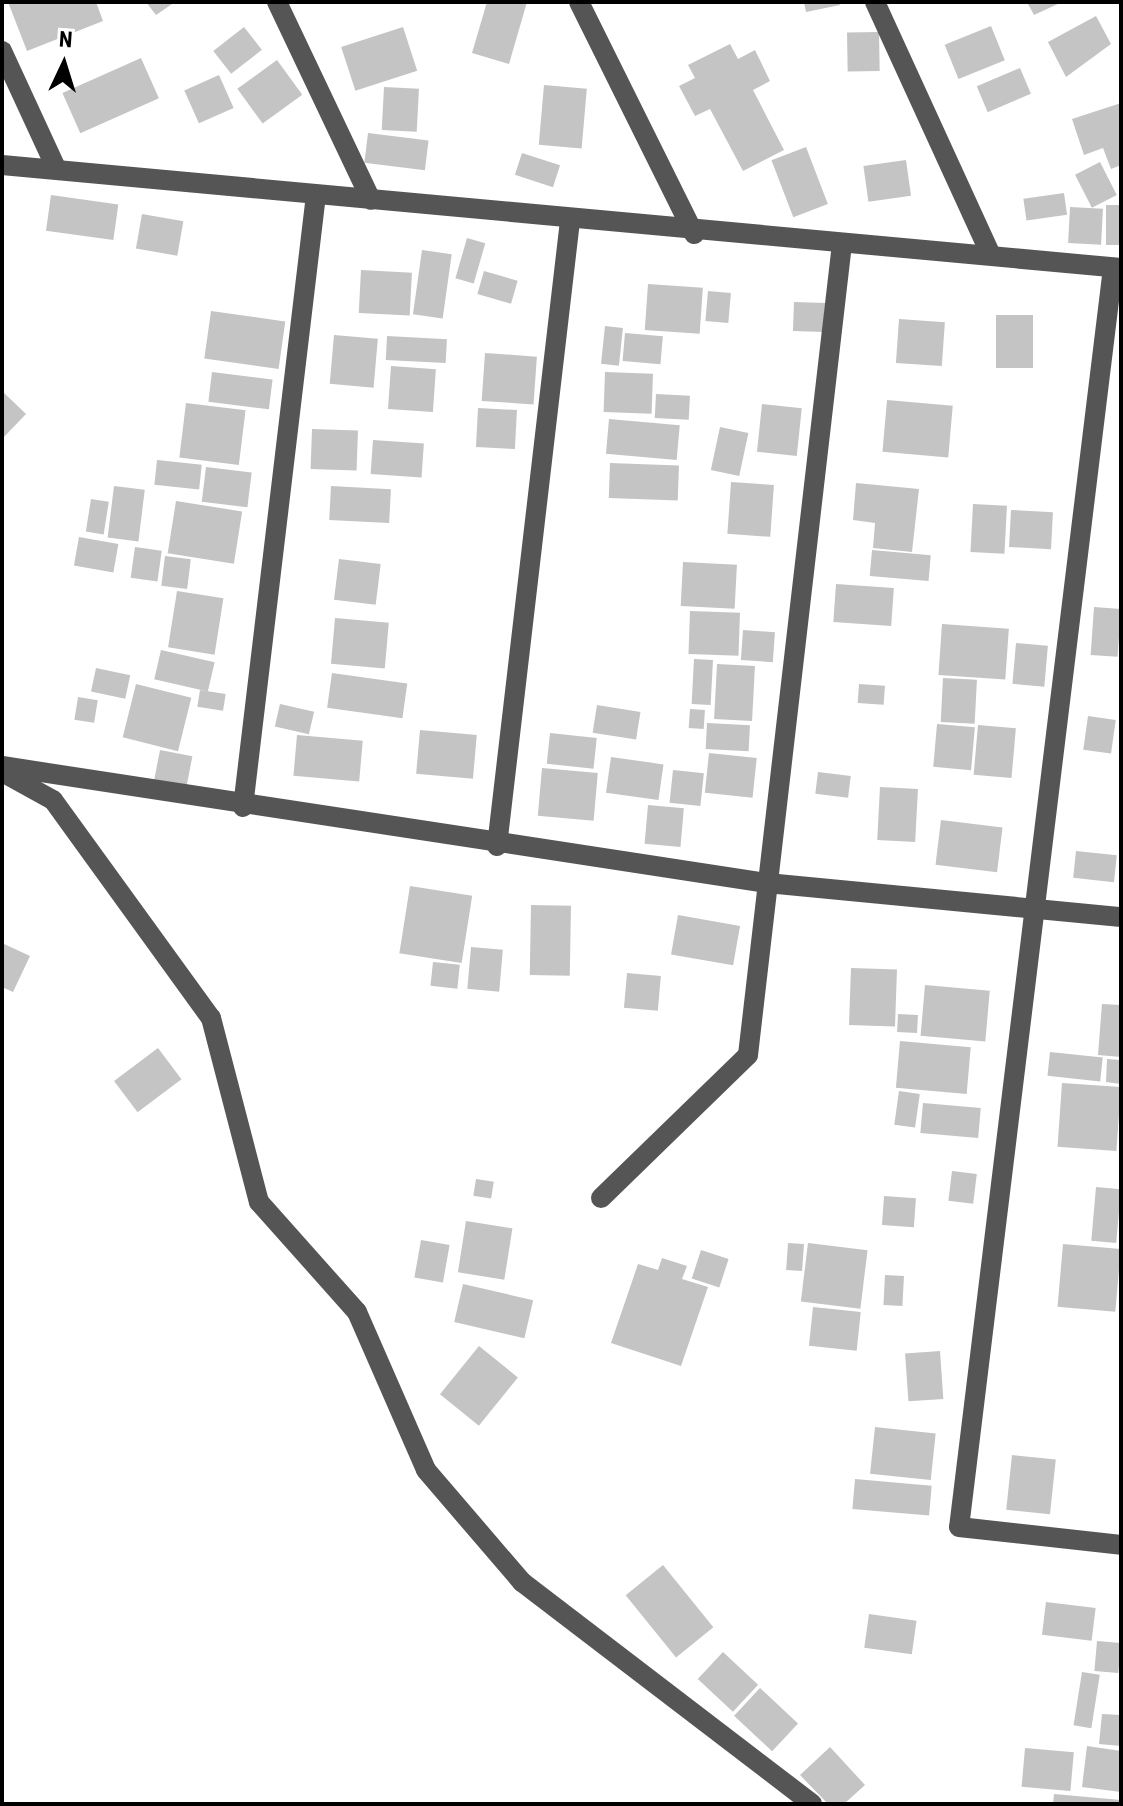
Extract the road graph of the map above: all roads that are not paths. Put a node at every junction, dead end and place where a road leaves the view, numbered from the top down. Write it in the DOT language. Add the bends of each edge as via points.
graph roads {
  1 [pos="277,2"];
  2 [pos="579,2"];
  3 [pos="875,2"];
  4 [pos="2,51"];
  5 [pos="2,165"];
  6 [pos="56,168"];
  7 [pos="316,195"];
  8 [pos="371,200"];
  9 [pos="570,221"];
  10 [pos="694,234"];
  11 [pos="842,244"];
  12 [pos="991,255"];
  13 [pos="1117,268"];
  14 [pos="2,769"];
  15 [pos="243,807"];
  16 [pos="497,846"];
  17 [pos="767,883"];
  18 [pos="1034,910"];
  19 [pos="1121,917"];
  20 [pos="601,1198"];
  21 [pos="1121,1545"];
  22 [pos="812,1804"];
  1 -- 8 [label="street"];
  2 -- 10 [label="street"];
  3 -- 12 [label="street"];
  4 -- 6 [label="street"];
  5 -- 6 [label="street"];
  6 -- 7 [label="street"];
  7 -- 8 [label="street"];
  7 -- 15 [label="street"];
  8 -- 9 [label="street"];
  9 -- 10 [label="street"];
  9 -- 16 [label="street"];
  10 -- 11 [label="street"];
  11 -- 12 [label="street"];
  11 -- 17 [label="street"];
  12 -- 13 [label="street"];
  13 -- 18 [label="street"];
  14 -- 15 [label="street"];
  14 -- 22 [label="street" via="53,800 211,1018 259,1202 357,1312 426,1470 522,1582"];
  15 -- 16 [label="street"];
  16 -- 17 [label="street"];
  17 -- 18 [label="street"];
  17 -- 20 [label="street" via="748,1055"];
  18 -- 19 [label="street"];
  18 -- 21 [label="street" via="959,1527"];
}
